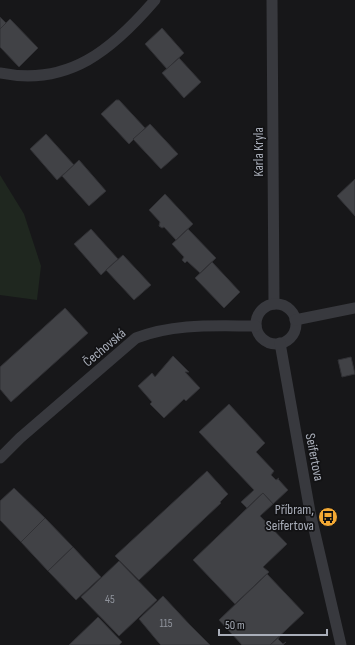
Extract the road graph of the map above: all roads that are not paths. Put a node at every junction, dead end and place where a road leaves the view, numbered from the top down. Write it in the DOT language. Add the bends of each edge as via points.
graph roads {
  1 [pos="155,0"];
  2 [pos="272,0"];
  3 [pos="0,73"];
  4 [pos="274,304"];
  5 [pos="355,308"];
  6 [pos="295,320"];
  7 [pos="256,326"];
  8 [pos="280,343"];
  9 [pos="0,458"];
  10 [pos="341,645"];
  1 -- 3 [label="street" via="119,39 87,62 64,72 40,76"];
  2 -- 4 [label="street, Karla Kryla"];
  4 -- 6 [label="street" via="288,308"];
  4 -- 7 [label="street" via="261,310"];
  5 -- 6 [label="street"];
  6 -- 8 [label="street" via="293,334 288,340"];
  7 -- 8 [label="street" via="258,334 264,340 272,344"];
  7 -- 9 [label="street, Čechovská" via="176,328 155,331 136,338"];
  8 -- 10 [label="street, Seifertova" via="310,512"];
}
